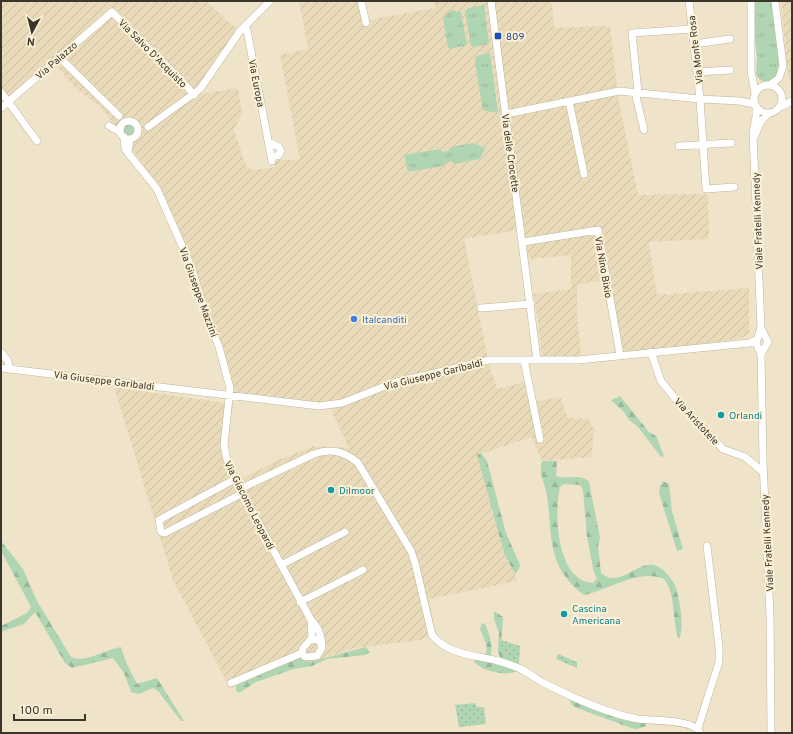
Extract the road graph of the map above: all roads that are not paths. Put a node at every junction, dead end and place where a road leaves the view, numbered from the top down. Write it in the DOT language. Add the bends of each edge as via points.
graph roads {
  1 [pos="270,1"];
  2 [pos="361,1"];
  3 [pos="491,1"];
  4 [pos="689,1"];
  5 [pos="751,1"];
  6 [pos="775,1"];
  7 [pos="112,12"];
  8 [pos="366,23"];
  9 [pos="246,24"];
  10 [pos="692,29"];
  11 [pos="730,39"];
  12 [pos="694,44"];
  13 [pos="59,57"];
  14 [pos="783,66"];
  15 [pos="752,68"];
  16 [pos="730,70"];
  17 [pos="697,72"];
  18 [pos="767,85"];
  19 [pos="1,92"];
  20 [pos="636,92"];
  21 [pos="755,94"];
  22 [pos="781,94"];
  23 [pos="194,95"];
  24 [pos="700,99"];
  25 [pos="740,100"];
  26 [pos="792,100"];
  27 [pos="569,101"];
  28 [pos="8,102"];
  29 [pos="755,106"];
  30 [pos="780,107"];
  31 [pos="1,108"];
  32 [pos="506,114"];
  33 [pos="768,114"];
  34 [pos="137,126"];
  35 [pos="148,128"];
  36 [pos="644,130"];
  37 [pos="126,131"];
  38 [pos="753,138"];
  39 [pos="37,141"];
  40 [pos="732,143"];
  41 [pos="703,145"];
  42 [pos="679,146"];
  43 [pos="272,159"];
  44 [pos="584,174"];
  45 [pos="734,187"];
  46 [pos="523,242"];
  47 [pos="531,304"];
  48 [pos="481,308"];
  49 [pos="761,328"];
  50 [pos="766,338"];
  51 [pos="755,342"];
  52 [pos="766,346"];
  53 [pos="1,352"];
  54 [pos="651,352"];
  55 [pos="761,354"];
  56 [pos="620,355"];
  57 [pos="524,360"];
  58 [pos="537,360"];
  59 [pos="1,368"];
  60 [pos="10,369"];
  61 [pos="230,396"];
  62 [pos="540,439"];
  63 [pos="746,457"];
  64 [pos="763,461"];
  65 [pos="763,472"];
  66 [pos="235,479"];
  67 [pos="241,491"];
  68 [pos="193,503"];
  69 [pos="200,516"];
  70 [pos="345,532"];
  71 [pos="707,546"];
  72 [pos="281,564"];
  73 [pos="363,570"];
  74 [pos="300,602"];
  75 [pos="311,620"];
  76 [pos="312,638"];
  77 [pos="322,644"];
  78 [pos="302,654"];
  79 [pos="231,684"];
  80 [pos="699,731"];
  81 [pos="772,732"];
  1 -- 9 [label="street"];
  2 -- 8 [label="street"];
  3 -- 32 [label="street, Via delle Crocette"];
  4 -- 10 [label="street, Via Monte Rosa"];
  5 -- 15 [label="street, Viale Fratelli Kennedy"];
  6 -- 14 [label="street"];
  7 -- 13 [label="street, Via Palazzo"];
  7 -- 23 [label="street, Via Salvo D'Acquisto"];
  9 -- 23 [label="street"];
  9 -- 43 [label="street, Via Europa"];
  10 -- 12 [label="street, Via Monte Rosa"];
  10 -- 20 [label="street" via="632,33"];
  11 -- 12 [label="street"];
  12 -- 17 [label="street, Via Monte Rosa"];
  13 -- 28 [label="street, Via Palazzo"];
  13 -- 37 [label="street" via="119,116"];
  14 -- 18 [label="street" via="779,78"];
  14 -- 22 [label="street"];
  15 -- 18 [label="street" via="758,80"];
  15 -- 21 [label="street, Viale Fratelli Kennedy"];
  16 -- 17 [label="street"];
  17 -- 24 [label="street, Via Monte Rosa"];
  18 -- 21 [label="street"];
  18 -- 22 [label="street" via="776,88"];
  19 -- 28 [label="street"];
  20 -- 24 [label="street"];
  20 -- 27 [label="street" via="619,91"];
  20 -- 36 [label="street"];
  21 -- 25 [label="street" via="746,100"];
  21 -- 29 [label="street, Viale Fratelli Kennedy"];
  22 -- 26 [label="street"];
  22 -- 30 [label="street"];
  23 -- 35 [label="street"];
  24 -- 25 [label="street"];
  24 -- 41 [label="street, Via Monte Rosa"];
  25 -- 29 [label="street"];
  26 -- 30 [label="street, Viale Fratelli Kennedy"];
  27 -- 32 [label="street"];
  27 -- 44 [label="street"];
  28 -- 31 [label="street, Via Palazzo"];
  28 -- 39 [label="street"];
  29 -- 33 [label="street" via="762,113"];
  29 -- 38 [label="street, Viale Fratelli Kennedy"];
  30 -- 33 [label="street, Viale Fratelli Kennedy"];
  32 -- 46 [label="street, Via delle Crocette"];
  33 -- 38 [label="street, Viale Fratelli Kennedy" via="761,121"];
  34 -- 35 [label="street"];
  34 -- 37 [label="street, Via Giuseppe Mazzini" via="138,130"];
  34 -- 37 [label="street" via="130,121"];
  35 -- 37 [label="street"];
  37 -- 61 [label="street, Via Giuseppe Mazzini" via="125,149 156,189 191,266 204,310 219,346"];
  38 -- 49 [label="street, Viale Fratelli Kennedy"];
  40 -- 41 [label="street"];
  41 -- 42 [label="street"];
  41 -- 45 [label="street, Via Monte Rosa" via="706,190"];
  46 -- 47 [label="street, Via delle Crocette"];
  46 -- 56 [label="street, Via Nino Bixio" via="598,230"];
  47 -- 48 [label="street"];
  47 -- 58 [label="street, Via delle Crocette"];
  49 -- 50 [label="street, Viale Fratelli Kennedy"];
  49 -- 51 [label="street, Viale Fratelli Kennedy"];
  50 -- 51 [label="street" via="762,336"];
  50 -- 52 [label="street, Viale Fratelli Kennedy"];
  51 -- 52 [label="street" via="761,348"];
  51 -- 54 [label="street, Via Giuseppe Garibaldi"];
  51 -- 55 [label="street, Viale Fratelli Kennedy"];
  52 -- 55 [label="street"];
  53 -- 60 [label="street"];
  54 -- 56 [label="street, Via Giuseppe Garibaldi"];
  54 -- 63 [label="street, Via Aristotele" via="661,381 682,407 723,449"];
  55 -- 64 [label="street, Viale Fratelli Kennedy"];
  56 -- 58 [label="street, Via Giuseppe Garibaldi" via="578,360"];
  57 -- 58 [label="street, Via Giuseppe Garibaldi"];
  57 -- 61 [label="street, Via Giuseppe Garibaldi" via="489,360 435,372 393,383 331,405 307,406"];
  57 -- 62 [label="street"];
  59 -- 60 [label="street, Via Giuseppe Garibaldi"];
  60 -- 61 [label="street, Via Giuseppe Garibaldi"];
  61 -- 66 [label="street, Via Giacomo Leopardi" via="224,445"];
  63 -- 64 [label="street"];
  63 -- 65 [label="street, Via Aristotele"];
  64 -- 65 [label="street, Viale Fratelli Kennedy"];
  65 -- 81 [label="street, Viale Fratelli Kennedy" via="770,615"];
  66 -- 67 [label="street, Via Giacomo Leopardi"];
  66 -- 68 [label="street"];
  67 -- 69 [label="street"];
  67 -- 72 [label="street, Via Giacomo Leopardi"];
  67 -- 80 [label="street" via="314,454 329,450 351,456 358,463 411,551 432,635 438,642 455,651 522,669 567,695 613,712 638,719 687,724"];
  68 -- 69 [label="street"];
  68 -- 69 [label="street" via="159,520 161,531 165,533"];
  70 -- 72 [label="street"];
  71 -- 80 [label="street" via="719,662"];
  72 -- 74 [label="street, Via Giacomo Leopardi"];
  73 -- 74 [label="street"];
  74 -- 75 [label="street, Via Giacomo Leopardi"];
  75 -- 76 [label="street, Via Giacomo Leopardi"];
  75 -- 77 [label="street, Via Giacomo Leopardi" via="321,634"];
  76 -- 77 [label="street"];
  76 -- 78 [label="street" via="305,643"];
  77 -- 78 [label="street" via="317,656 305,657"];
  78 -- 79 [label="street"];
}
